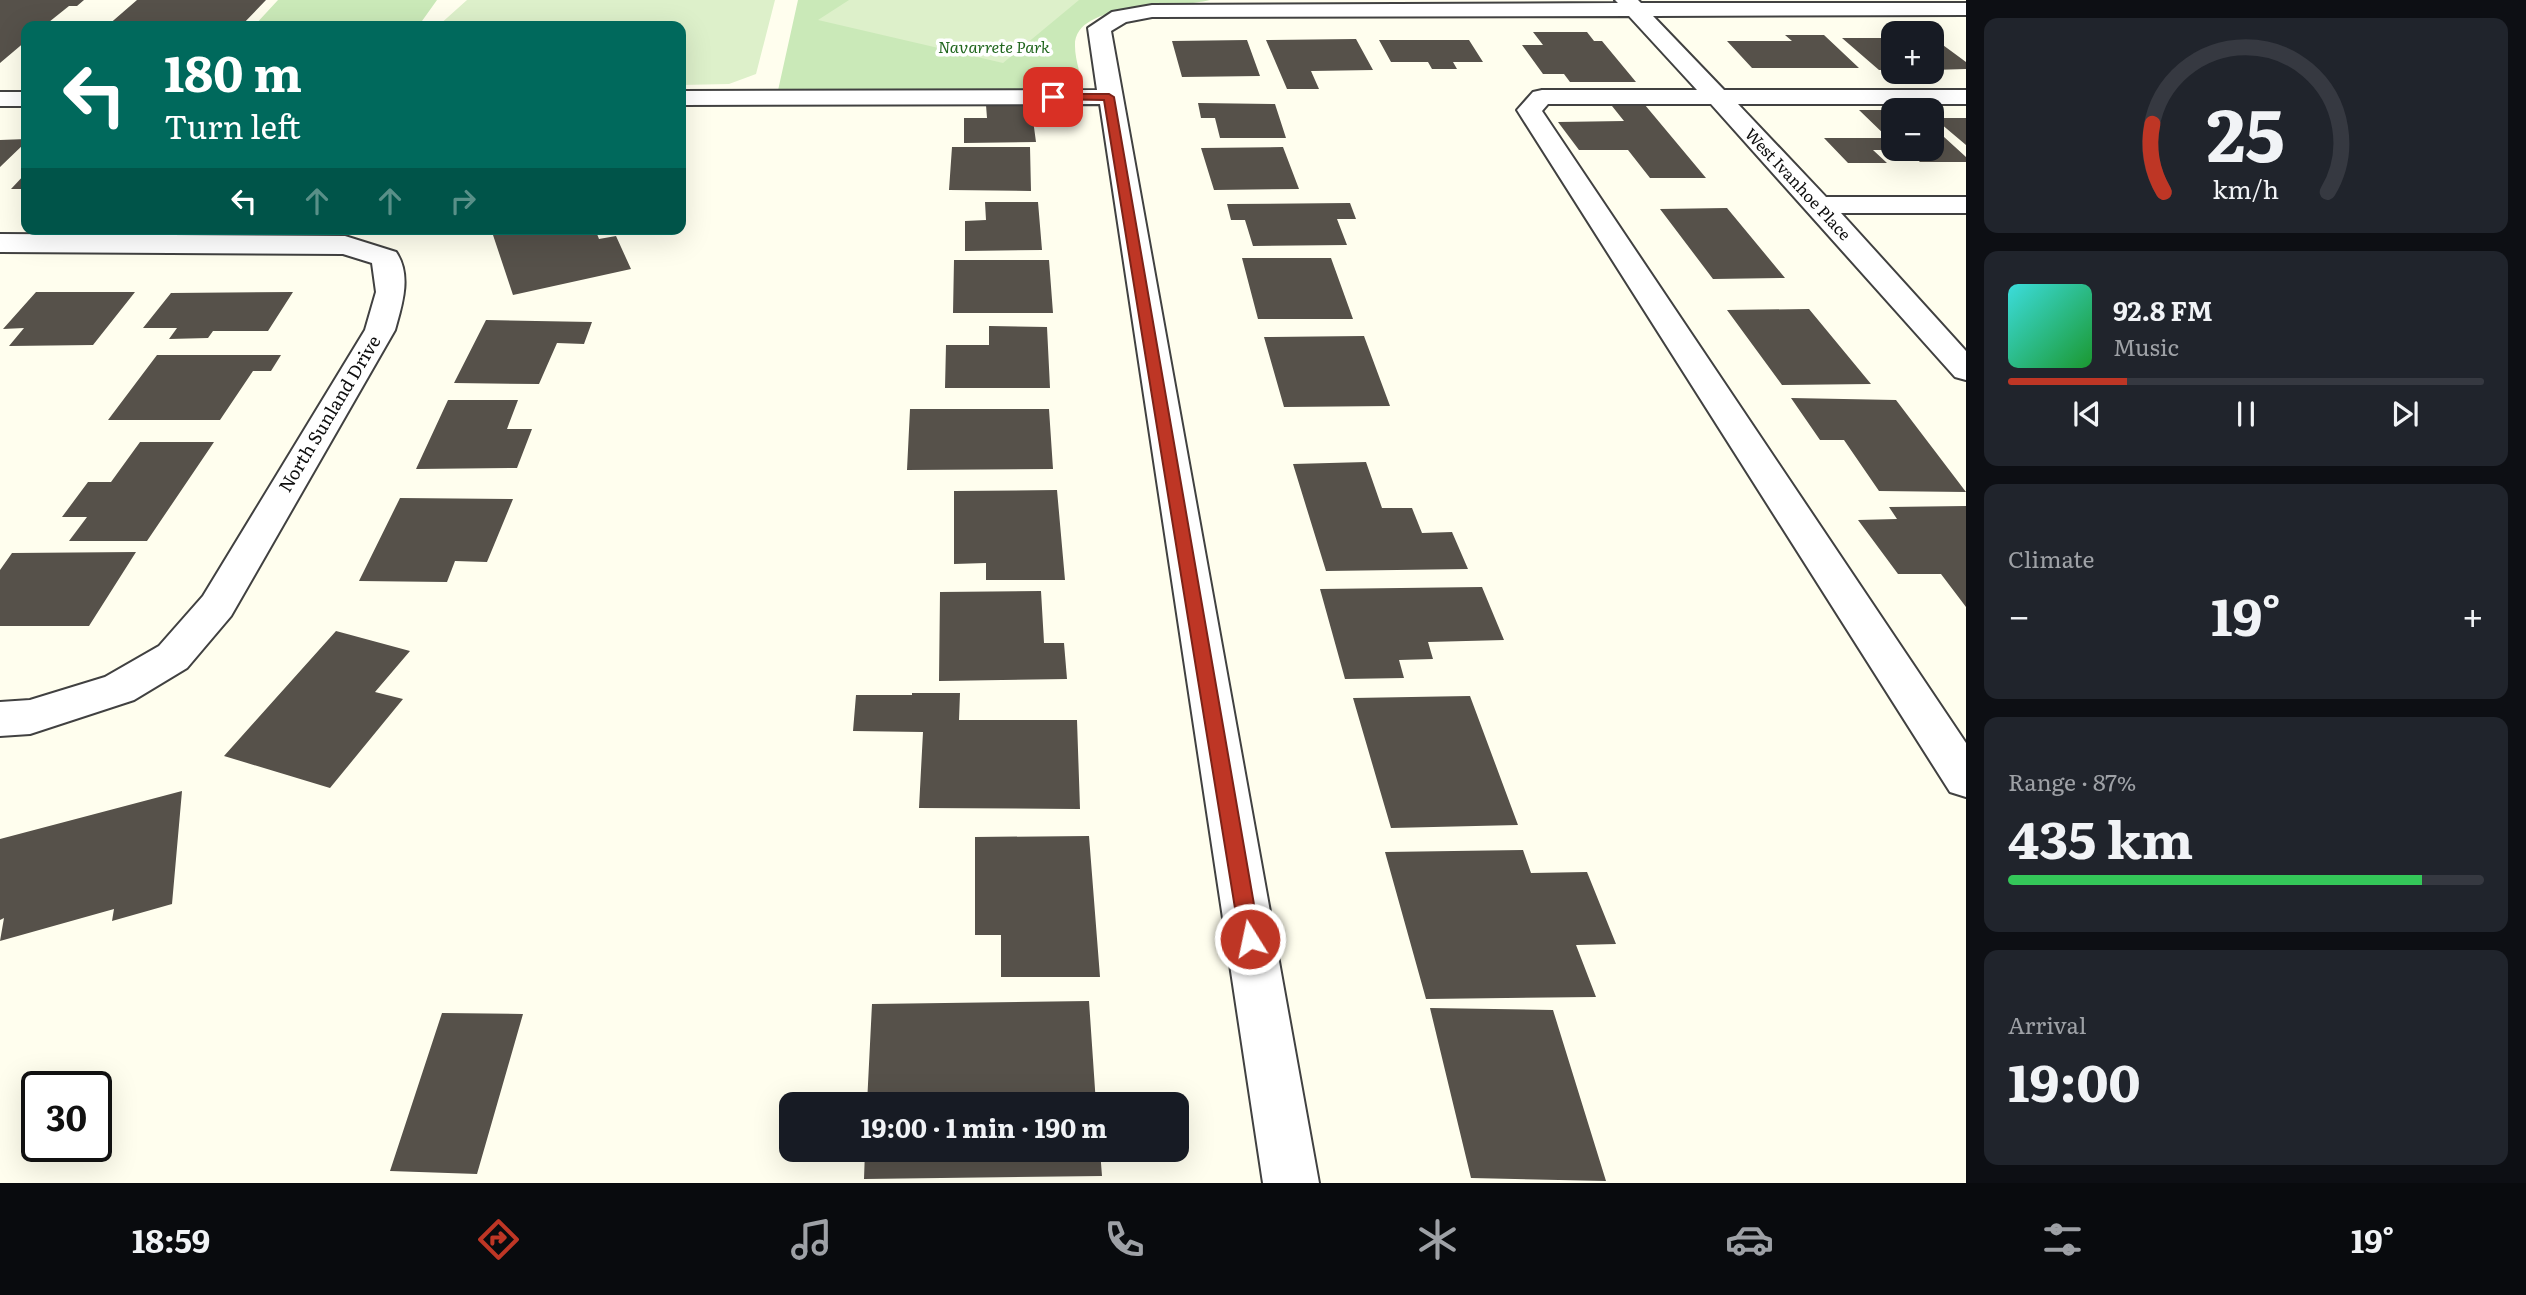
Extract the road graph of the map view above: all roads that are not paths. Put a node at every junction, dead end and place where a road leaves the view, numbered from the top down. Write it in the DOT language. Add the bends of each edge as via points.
graph roads {
  1 [pos="1250,5"];
  2 [pos="1450,5"];
  3 [pos="1631,5"];
  4 [pos="1834,5"];
  5 [pos="1966,9"];
  6 [pos="1109,97"];
  7 [pos="1966,97"];
  8 [pos="686,98"];
  9 [pos="1718,98"];
  10 [pos="0,99"];
  11 [pos="21,99"];
  12 [pos="1819,205"];
  13 [pos="1966,205"];
  14 [pos="0,243"];
  15 [pos="1966,370"];
  16 [pos="0,719"];
  17 [pos="1966,779"];
  18 [pos="1291,1183"];
  1 -- 2 [label="street"];
  1 -- 6 [label="street" via="1152,11 1120,17 1099,28"];
  2 -- 3 [label="street"];
  3 -- 4 [label="street"];
  3 -- 9 [label="street, West Ivanhoe Place"];
  4 -- 5 [label="street"];
  6 -- 8 [label="street"];
  6 -- 18 [label="street"];
  7 -- 9 [label="street"];
  9 -- 12 [label="street, West Ivanhoe Place"];
  9 -- 17 [label="street" via="1542,97 1529,110"];
  10 -- 11 [label="street"];
  12 -- 13 [label="street"];
  12 -- 15 [label="street, West Ivanhoe Place"];
  14 -- 16 [label="street, North Sunland Drive" via="345,245 386,258 391,292 380,330 217,606 173,657 119,689 30,717"];
}
